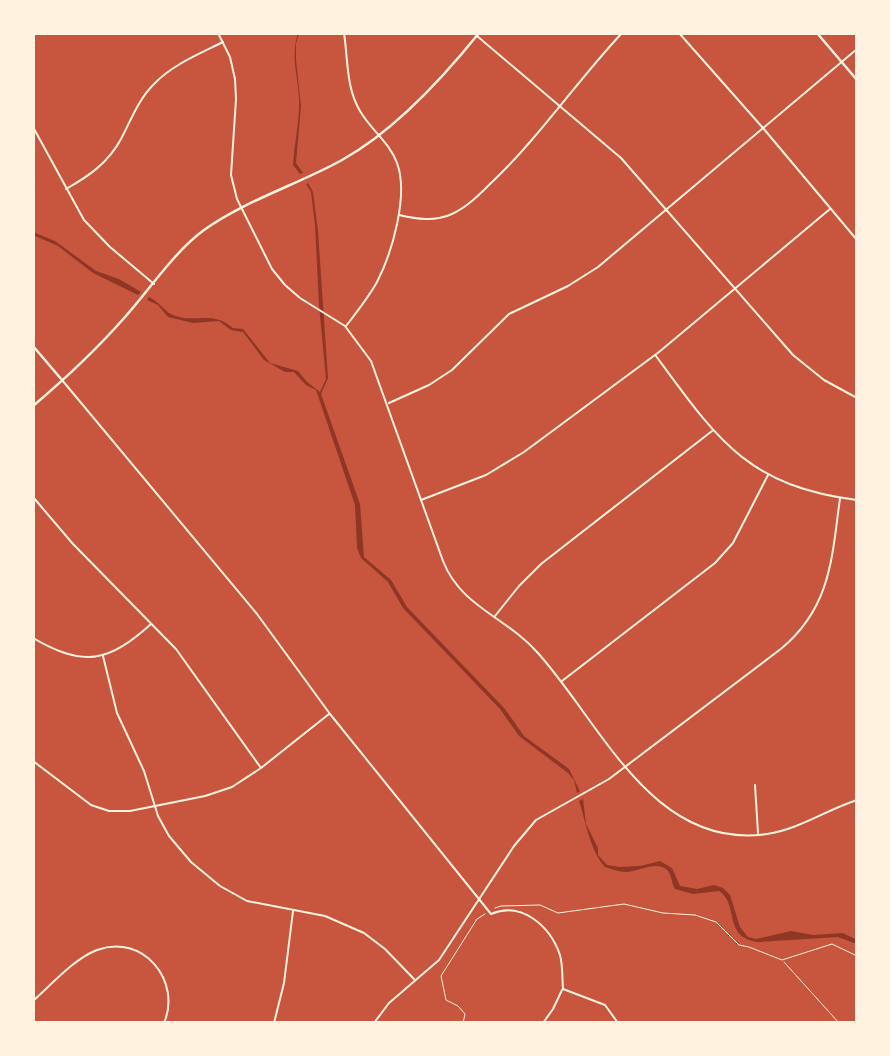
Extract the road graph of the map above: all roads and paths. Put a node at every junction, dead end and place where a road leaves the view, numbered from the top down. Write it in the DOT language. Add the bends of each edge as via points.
graph roads {
  1 [pos="218,33"];
  2 [pos="344,33"];
  3 [pos="622,33"];
  4 [pos="679,33"];
  5 [pos="817,33"];
  6 [pos="478,35"];
  7 [pos="223,42"];
  8 [pos="857,49"];
  9 [pos="842,62"];
  10 [pos="857,80"];
  11 [pos="561,106"];
  12 [pos="33,127"];
  13 [pos="763,128"];
  14 [pos="379,135"];
  15 [pos="66,189"];
  16 [pos="242,209"];
  17 [pos="667,209"];
  18 [pos="830,209"];
  19 [pos="398,215"];
  20 [pos="857,240"];
  21 [pos="154,284"];
  22 [pos="735,289"];
  23 [pos="345,326"];
  24 [pos="33,346"];
  25 [pos="655,355"];
  26 [pos="62,380"];
  27 [pos="857,398"];
  28 [pos="387,404"];
  29 [pos="33,406"];
  30 [pos="712,431"];
  31 [pos="768,475"];
  32 [pos="33,497"];
  33 [pos="840,498"];
  34 [pos="421,500"];
  35 [pos="857,500"];
  36 [pos="494,617"];
  37 [pos="152,623"];
  38 [pos="33,638"];
  39 [pos="103,656"];
  40 [pos="561,681"];
  41 [pos="330,714"];
  42 [pos="33,761"];
  43 [pos="626,767"];
  44 [pos="261,768"];
  45 [pos="755,785"];
  46 [pos="857,800"];
  47 [pos="155,806"];
  48 [pos="758,835"];
  49 [pos="479,898"];
  50 [pos="293,910"];
  51 [pos="488,910"];
  52 [pos="857,956"];
  53 [pos="782,960"];
  54 [pos="415,980"];
  55 [pos="563,989"];
  56 [pos="33,1001"];
  57 [pos="164,1023"];
  58 [pos="274,1023"];
  59 [pos="374,1023"];
  60 [pos="463,1023"];
  61 [pos="543,1023"];
  62 [pos="618,1023"];
  63 [pos="839,1023"];
  1 -- 7 [label="street"];
  2 -- 14 [label="street" via="354,96"];
  3 -- 11 [label="street"];
  4 -- 13 [label="street"];
  5 -- 9 [label="street"];
  6 -- 11 [label="street"];
  6 -- 14 [label="street"];
  7 -- 15 [label="street" via="157,80 106,161"];
  7 -- 16 [label="street" via="236,88 231,175"];
  8 -- 9 [label="street"];
  9 -- 10 [label="street"];
  9 -- 13 [label="street"];
  11 -- 17 [label="street" via="615,152"];
  11 -- 19 [label="street" via="515,160 461,209 434,219"];
  12 -- 15 [label="street"];
  13 -- 17 [label="street"];
  13 -- 18 [label="street"];
  14 -- 16 [label="street" via="342,160"];
  14 -- 19 [label="street" via="394,155 400,174"];
  15 -- 21 [label="street" via="84,220"];
  16 -- 21 [label="street" via="197,236"];
  16 -- 23 [label="street" via="276,274 292,292"];
  17 -- 22 [label="street"];
  17 -- 28 [label="street" via="578,281 507,316 440,378"];
  18 -- 20 [label="street"];
  18 -- 22 [label="street"];
  19 -- 23 [label="street" via="379,278"];
  21 -- 26 [label="street"];
  22 -- 25 [label="street"];
  22 -- 27 [label="street" via="797,359"];
  23 -- 28 [label="street" via="371,361"];
  24 -- 26 [label="street"];
  25 -- 30 [label="street"];
  25 -- 34 [label="street" via="513,459 486,475"];
  26 -- 29 [label="street"];
  26 -- 41 [label="street" via="257,614"];
  28 -- 34 [label="street"];
  30 -- 31 [label="street"];
  30 -- 36 [label="street" via="541,564"];
  31 -- 33 [label="street"];
  31 -- 40 [label="street" via="741,529 716,563"];
  32 -- 37 [label="street"];
  33 -- 35 [label="street"];
  33 -- 43 [label="street" via="828,579 803,628"];
  34 -- 36 [label="street" via="450,579"];
  36 -- 40 [label="street" via="531,645"];
  37 -- 39 [label="street"];
  37 -- 44 [label="street" via="190,666"];
  38 -- 39 [label="street" via="71,655"];
  39 -- 47 [label="street" via="117,713"];
  40 -- 43 [label="street"];
  41 -- 44 [label="street"];
  41 -- 49 [label="street"];
  42 -- 47 [label="street" via="95,807 119,812"];
  43 -- 48 [label="street" via="657,800 694,823"];
  43 -- 49 [label="street" via="536,820"];
  44 -- 47 [label="street" via="220,792"];
  45 -- 48 [label="street"];
  46 -- 48 [label="street" via="797,826"];
  47 -- 50 [label="street" via="175,844 214,882 253,903"];
  49 -- 51 [label="street"];
  49 -- 54 [label="street" via="439,960"];
  50 -- 54 [label="street" via="331,918 370,937"];
  50 -- 58 [label="street"];
  51 -- 53 [label="path" via="538,904 558,913 624,904 695,915 716,922 739,945"];
  51 -- 55 [label="street" via="491,914 523,914 541,923 559,951"];
  51 -- 60 [label="path" via="477,919 441,976 446,1000 465,1013"];
  52 -- 53 [label="path" via="832,944"];
  53 -- 63 [label="path"];
  54 -- 59 [label="street"];
  55 -- 61 [label="street"];
  55 -- 62 [label="street" via="605,1005"];
  56 -- 57 [label="street" via="86,955 122,946 147,956 163,975 170,1001"];
}
